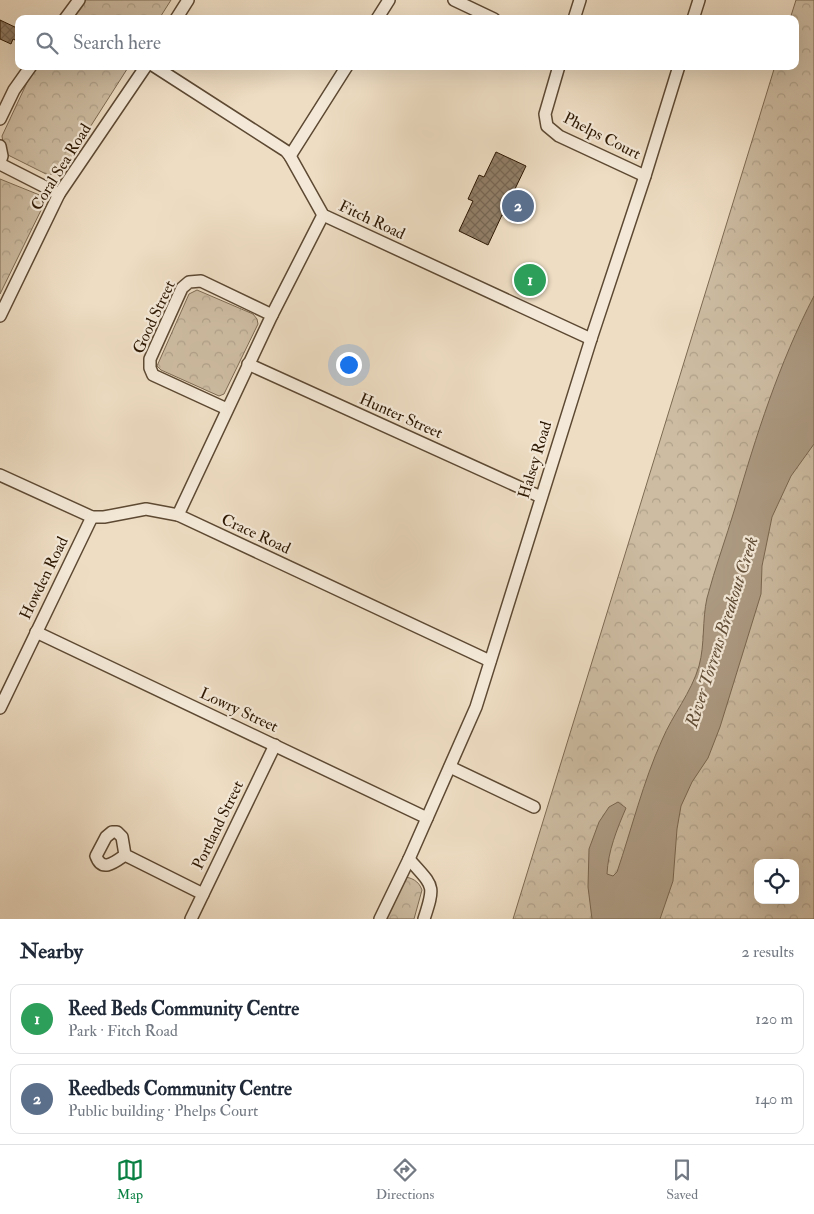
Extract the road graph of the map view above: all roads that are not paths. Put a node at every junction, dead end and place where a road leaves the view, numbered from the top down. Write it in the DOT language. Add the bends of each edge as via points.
graph roads {
  1 [pos="79,0"];
  2 [pos="188,0"];
  3 [pos="389,0"];
  4 [pos="454,0"];
  5 [pos="580,0"];
  6 [pos="699,0"];
  7 [pos="68,15"];
  8 [pos="179,15"];
  9 [pos="380,15"];
  10 [pos="486,15"];
  11 [pos="575,15"];
  12 [pos="694,15"];
  13 [pos="28,70"];
  14 [pos="143,70"];
  15 [pos="160,70"];
  16 [pos="344,70"];
  17 [pos="558,70"];
  18 [pos="677,70"];
  19 [pos="0,119"];
  20 [pos="0,146"];
  21 [pos="290,156"];
  22 [pos="0,163"];
  23 [pos="645,176"];
  24 [pos="59,194"];
  25 [pos="323,215"];
  26 [pos="272,315"];
  27 [pos="0,316"];
  28 [pos="591,339"];
  29 [pos="248,364"];
  30 [pos="227,409"];
  31 [pos="0,475"];
  32 [pos="541,497"];
  33 [pos="178,515"];
  34 [pos="92,517"];
  35 [pos="36,632"];
  36 [pos="490,661"];
  37 [pos="0,708"];
  38 [pos="275,745"];
  39 [pos="450,767"];
  40 [pos="534,807"];
  41 [pos="427,818"];
  42 [pos="125,855"];
  43 [pos="409,859"];
  44 [pos="203,894"];
  45 [pos="191,919"];
  46 [pos="380,919"];
  47 [pos="424,919"];
  1 -- 7 [label="street"];
  2 -- 8 [label="street"];
  3 -- 9 [label="street"];
  4 -- 10 [label="street"];
  5 -- 11 [label="street"];
  6 -- 12 [label="street"];
  13 -- 19 [label="street"];
  14 -- 24 [label="street, Coral Sea Road"];
  15 -- 21 [label="street, Fitch Road" via="282,147"];
  16 -- 21 [label="street"];
  17 -- 23 [label="street, Phelps Court" via="545,114 547,126 559,136"];
  18 -- 23 [label="street, Halsey Road"];
  20 -- 22 [label="street"];
  21 -- 25 [label="street, Fitch Road"];
  22 -- 24 [label="street"];
  23 -- 28 [label="street, Halsey Road"];
  24 -- 27 [label="street, Coral Sea Road"];
  25 -- 26 [label="street"];
  25 -- 28 [label="street, Fitch Road"];
  26 -- 29 [label="street"];
  26 -- 30 [label="street, Good Street" via="200,281 189,282 182,288 150,359 150,371"];
  28 -- 32 [label="street, Halsey Road"];
  29 -- 30 [label="street"];
  29 -- 32 [label="street, Hunter Street"];
  30 -- 33 [label="street"];
  31 -- 34 [label="street"];
  32 -- 36 [label="street, Halsey Road"];
  33 -- 34 [label="street, Crace Road" via="146,509"];
  33 -- 36 [label="street, Crace Road"];
  34 -- 35 [label="street, Howden Road"];
  35 -- 37 [label="street, Howden Road"];
  35 -- 38 [label="street, Lowry Street"];
  36 -- 39 [label="street, Halsey Road" via="476,707"];
  38 -- 41 [label="street, Lowry Street"];
  38 -- 44 [label="street, Portland Street"];
  39 -- 40 [label="street"];
  39 -- 41 [label="street, Halsey Road"];
  41 -- 43 [label="street, Halsey Road"];
  42 -- 44 [label="street"];
  43 -- 46 [label="street, Halsey Road"];
  43 -- 47 [label="street" via="432,888"];
  44 -- 45 [label="street, Portland Street"];
}
